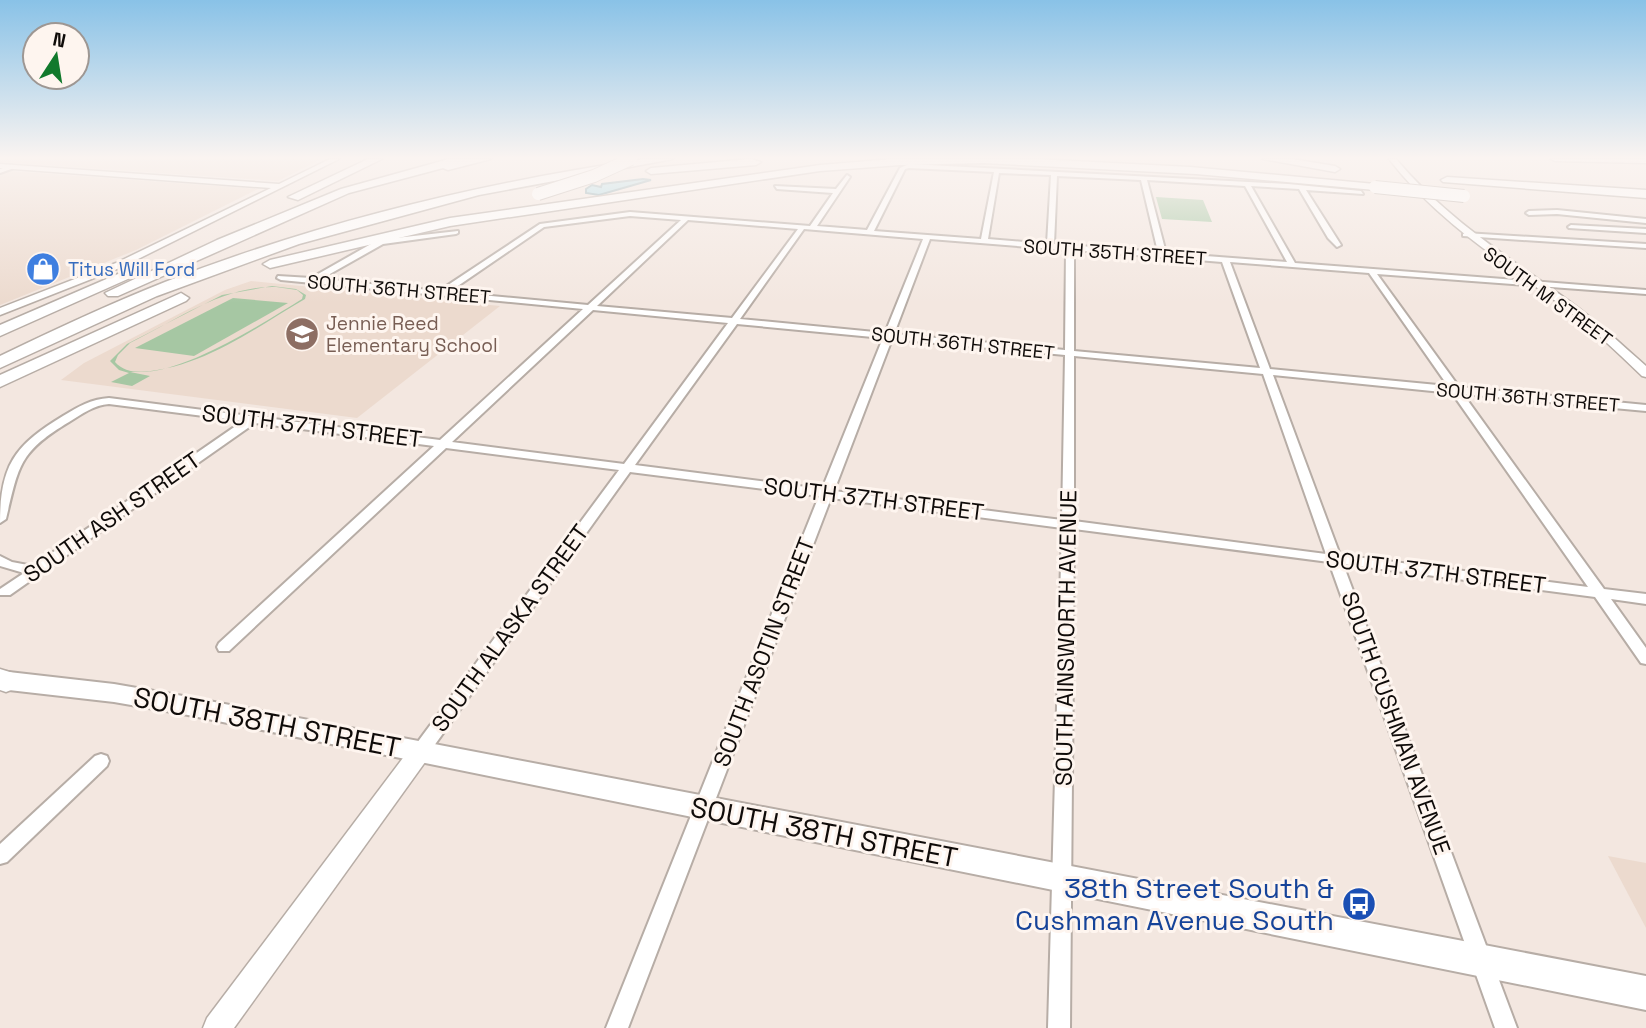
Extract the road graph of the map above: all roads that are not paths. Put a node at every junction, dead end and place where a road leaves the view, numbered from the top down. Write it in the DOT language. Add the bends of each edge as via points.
graph roads {
  1 [pos="238,207"];
  2 [pos="280,207"];
  3 [pos="288,207"];
  4 [pos="387,207"];
  5 [pos="412,207"];
  6 [pos="439,207"];
  7 [pos="485,207"];
  8 [pos="553,207"];
  9 [pos="823,207"];
  10 [pos="883,207"];
  11 [pos="990,207"];
  12 [pos="1052,207"];
  13 [pos="1150,207"];
  14 [pos="1260,207"];
  15 [pos="1314,207"];
  16 [pos="1434,207"];
  17 [pos="1618,207"];
  18 [pos="1646,209"];
  19 [pos="267,210"];
  20 [pos="1528,213"];
  21 [pos="687,218"];
  22 [pos="1646,222"];
  23 [pos="304,223"];
  24 [pos="239,224"];
  25 [pos="1571,227"];
  26 [pos="807,228"];
  27 [pos="456,232"];
  28 [pos="1646,232"];
  29 [pos="869,233"];
  30 [pos="1465,235"];
  31 [pos="927,237"];
  32 [pos="984,242"];
  33 [pos="1337,245"];
  34 [pos="1050,247"];
  35 [pos="1646,247"];
  36 [pos="1070,249"];
  37 [pos="1163,256"];
  38 [pos="238,261"];
  39 [pos="1226,261"];
  40 [pos="270,264"];
  41 [pos="1293,266"];
  42 [pos="1371,272"];
  43 [pos="281,278"];
  44 [pos="313,281"];
  45 [pos="176,283"];
  46 [pos="1536,284"];
  47 [pos="1646,292"];
  48 [pos="441,293"];
  49 [pos="593,307"];
  50 [pos="77,310"];
  51 [pos="0,312"];
  52 [pos="734,321"];
  53 [pos="117,326"];
  54 [pos="0,329"];
  55 [pos="888,335"];
  56 [pos="0,346"];
  57 [pos="1070,353"];
  58 [pos="0,363"];
  59 [pos="1267,372"];
  60 [pos="1646,373"];
  61 [pos="0,382"];
  62 [pos="1456,390"];
  63 [pos="0,402"];
  64 [pos="1646,408"];
  65 [pos="254,419"];
  66 [pos="444,443"];
  67 [pos="628,467"];
  68 [pos="827,493"];
  69 [pos="0,519"];
  70 [pos="1068,524"];
  71 [pos="1336,559"];
  72 [pos="0,560"];
  73 [pos="35,571"];
  74 [pos="5,592"];
  75 [pos="1599,593"];
  76 [pos="1646,599"];
  77 [pos="224,647"];
  78 [pos="1646,659"];
  79 [pos="2,680"];
  80 [pos="420,752"];
  81 [pos="101,761"];
  82 [pos="702,809"];
  83 [pos="0,856"];
  84 [pos="1061,879"];
  85 [pos="1481,960"];
  86 [pos="1646,993"];
  87 [pos="217,1028"];
  88 [pos="617,1028"];
  89 [pos="1059,1028"];
  90 [pos="1506,1028"];
  1 -- 51 [label="street" via="119,265"];
  2 -- 24 [label="highway"];
  3 -- 50 [label="highway"];
  4 -- 45 [label="highway" via="255,248"];
  5 -- 38 [label="highway"];
  6 -- 38 [label="highway"];
  7 -- 40 [label="highway, bridge"];
  8 -- 40 [label="highway" via="450,222"];
  9 -- 26 [label="street, SOUTH ALASKA STREET"];
  10 -- 29 [label="street"];
  11 -- 32 [label="street"];
  12 -- 34 [label="street"];
  13 -- 37 [label="street"];
  14 -- 41 [label="street"];
  15 -- 33 [label="street"];
  16 -- 30 [label="street, SOUTH M STREET"];
  17 -- 18 [label="highway"];
  19 -- 24 [label="highway"];
  20 -- 22 [label="street"];
  21 -- 26 [label="street, SOUTH 35TH STREET"];
  21 -- 48 [label="street, SOUTH 35TH STREET" via="624,214 542,225"];
  21 -- 49 [label="street"];
  23 -- 50 [label="highway"];
  24 -- 54 [label="highway"];
  25 -- 28 [label="street"];
  26 -- 29 [label="street, SOUTH 35TH STREET"];
  26 -- 52 [label="street, SOUTH ALASKA STREET"];
  27 -- 44 [label="street" via="381,242"];
  29 -- 31 [label="street, SOUTH 35TH STREET"];
  30 -- 35 [label="street"];
  30 -- 46 [label="street, SOUTH M STREET"];
  31 -- 32 [label="street, SOUTH 35TH STREET"];
  31 -- 55 [label="street, SOUTH ASOTIN STREET"];
  32 -- 34 [label="street, SOUTH 35TH STREET"];
  34 -- 36 [label="street, SOUTH 35TH STREET"];
  36 -- 37 [label="street, SOUTH 35TH STREET"];
  36 -- 57 [label="street, SOUTH AINSWORTH AVENUE"];
  37 -- 39 [label="street, SOUTH 35TH STREET"];
  38 -- 45 [label="highway"];
  39 -- 41 [label="street, SOUTH 35TH STREET"];
  39 -- 59 [label="street, SOUTH CUSHMAN AVENUE"];
  40 -- 53 [label="highway"];
  41 -- 42 [label="street, SOUTH 35TH STREET"];
  42 -- 46 [label="street, SOUTH 35TH STREET"];
  42 -- 62 [label="street"];
  43 -- 44 [label="street, SOUTH 36TH STREET"];
  44 -- 48 [label="street, SOUTH 36TH STREET"];
  45 -- 58 [label="highway"];
  46 -- 47 [label="street, SOUTH 35TH STREET"];
  46 -- 60 [label="street, SOUTH M STREET" via="1590,323"];
  48 -- 49 [label="street, SOUTH 36TH STREET"];
  49 -- 52 [label="street, SOUTH 36TH STREET"];
  49 -- 66 [label="street"];
  50 -- 56 [label="highway"];
  52 -- 55 [label="street, SOUTH 36TH STREET"];
  52 -- 67 [label="street, SOUTH ALASKA STREET"];
  53 -- 61 [label="highway"];
  53 -- 63 [label="highway" via="42,370"];
  55 -- 57 [label="street, SOUTH 36TH STREET"];
  55 -- 68 [label="street, SOUTH ASOTIN STREET"];
  57 -- 59 [label="street, SOUTH 36TH STREET"];
  57 -- 70 [label="street, SOUTH AINSWORTH AVENUE"];
  59 -- 62 [label="street, SOUTH 36TH STREET"];
  59 -- 71 [label="street, SOUTH CUSHMAN AVENUE"];
  62 -- 64 [label="street, SOUTH 36TH STREET"];
  62 -- 75 [label="street"];
  65 -- 66 [label="street, SOUTH 37TH STREET"];
  65 -- 69 [label="street, SOUTH 37TH STREET" via="102,401 55,425 25,447 13,470"];
  65 -- 73 [label="street, SOUTH ASH STREET"];
  66 -- 67 [label="street, SOUTH 37TH STREET"];
  66 -- 77 [label="street"];
  67 -- 68 [label="street, SOUTH 37TH STREET"];
  67 -- 80 [label="street, SOUTH ALASKA STREET"];
  68 -- 70 [label="street, SOUTH 37TH STREET"];
  68 -- 82 [label="street, SOUTH ASOTIN STREET"];
  70 -- 71 [label="street, SOUTH 37TH STREET"];
  70 -- 84 [label="street, SOUTH AINSWORTH AVENUE"];
  71 -- 75 [label="street, SOUTH 37TH STREET"];
  71 -- 85 [label="street, SOUTH CUSHMAN AVENUE"];
  72 -- 73 [label="street"];
  73 -- 74 [label="street, SOUTH ASH STREET"];
  75 -- 76 [label="street, SOUTH 37TH STREET"];
  75 -- 78 [label="street"];
  79 -- 80 [label="main road, SOUTH 38TH STREET" via="125,695"];
  80 -- 82 [label="main road, SOUTH 38TH STREET"];
  80 -- 87 [label="street, SOUTH ALASKA STREET"];
  81 -- 83 [label="street"];
  82 -- 84 [label="main road, SOUTH 38TH STREET"];
  82 -- 88 [label="street, SOUTH ASOTIN STREET"];
  84 -- 85 [label="main road, SOUTH 38TH STREET"];
  84 -- 89 [label="street, SOUTH AINSWORTH AVENUE"];
  85 -- 86 [label="main road, SOUTH 38TH STREET"];
  85 -- 90 [label="street, SOUTH CUSHMAN AVENUE"];
}
